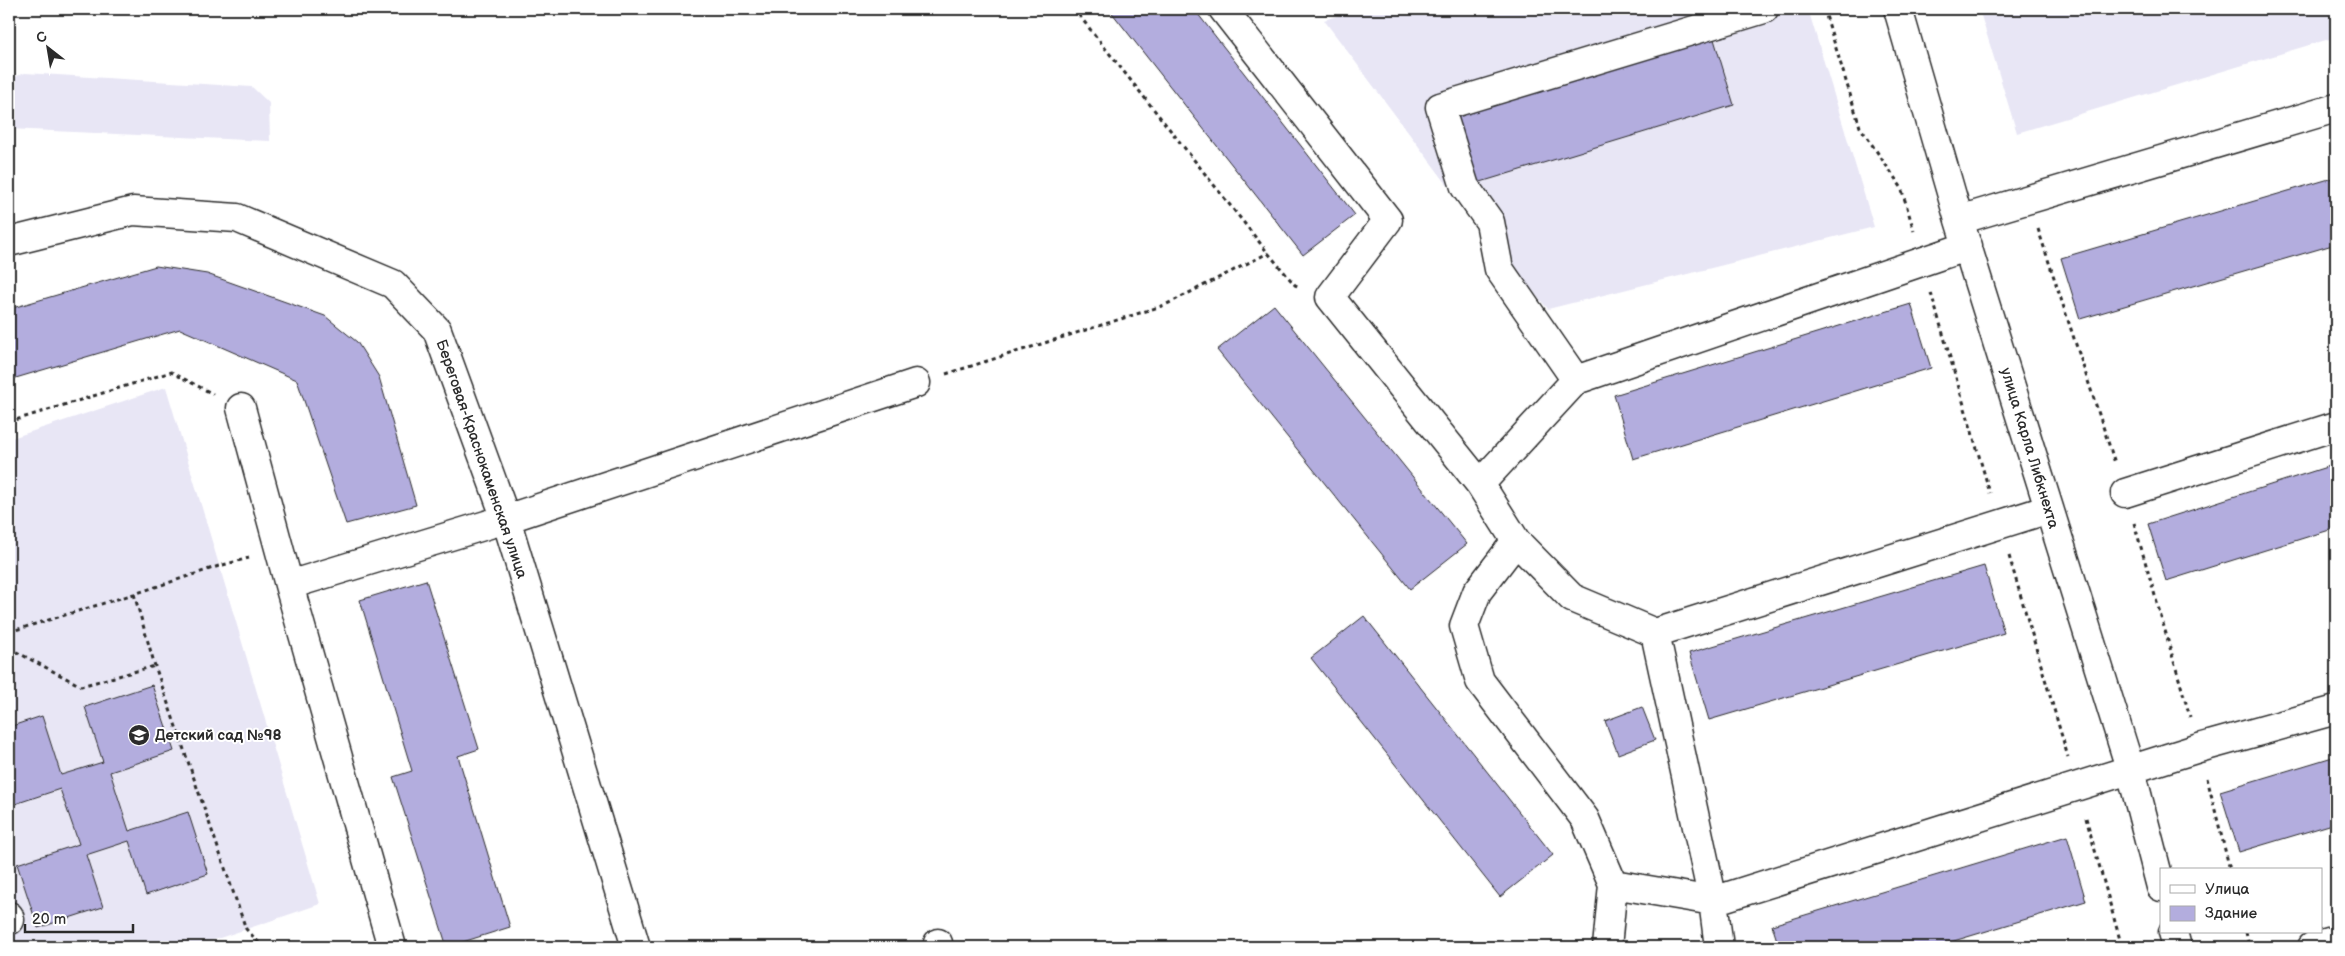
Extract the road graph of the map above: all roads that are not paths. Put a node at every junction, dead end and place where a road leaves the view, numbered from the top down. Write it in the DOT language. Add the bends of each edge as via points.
graph roads {
  1 [pos="1222,9"];
  2 [pos="1764,9"];
  3 [pos="1898,9"];
  4 [pos="2336,108"];
  5 [pos="1959,220"];
  6 [pos="9,242"];
  7 [pos="1968,246"];
  8 [pos="1576,380"];
  9 [pos="916,383"];
  10 [pos="241,408"];
  11 [pos="2336,426"];
  12 [pos="1480,484"];
  13 [pos="2125,492"];
  14 [pos="2050,509"];
  15 [pos="506,519"];
  16 [pos="1516,541"];
  17 [pos="289,585"];
  18 [pos="1656,633"];
  19 [pos="2336,710"];
  20 [pos="2131,771"];
  21 [pos="2160,883"];
  22 [pos="1613,884"];
  23 [pos="1713,901"];
  24 [pos="2174,934"];
  25 [pos="2336,940"];
  26 [pos="392,947"];
  27 [pos="636,947"];
  28 [pos="1607,947"];
  29 [pos="1719,947"];
  30 [pos="2177,947"];
  31 [pos="2312,947"];
  1 -- 12 [label="street" via="1388,220 1330,297"];
  2 -- 8 [label="street" via="1440,107 1465,187 1490,222 1499,269"];
  3 -- 5 [label="street, улица Карла Либкнехта"];
  4 -- 5 [label="street"];
  5 -- 7 [label="street, улица Карла Либкнехта"];
  6 -- 15 [label="street, Береговая-Краснокаменская улица" via="133,211 237,218 393,284 437,330"];
  7 -- 8 [label="street"];
  7 -- 14 [label="street, улица Карла Либкнехта"];
  8 -- 12 [label="street"];
  9 -- 15 [label="street" via="706,462"];
  10 -- 17 [label="street"];
  11 -- 13 [label="street"];
  12 -- 16 [label="street"];
  14 -- 18 [label="street"];
  14 -- 20 [label="street, улица Карла Либкнехта"];
  15 -- 17 [label="street"];
  15 -- 27 [label="street, Береговая-Краснокаменская улица"];
  16 -- 18 [label="street" via="1572,598"];
  16 -- 22 [label="street" via="1477,592 1464,626 1480,681 1585,819"];
  17 -- 26 [label="street"];
  18 -- 23 [label="street"];
  19 -- 20 [label="street" via="2199,748"];
  20 -- 21 [label="street, улица Карла Либкнехта"];
  20 -- 23 [label="street"];
  22 -- 23 [label="street"];
  22 -- 28 [label="street"];
  23 -- 29 [label="street"];
  24 -- 30 [label="street"];
  25 -- 31 [label="street"];
}
